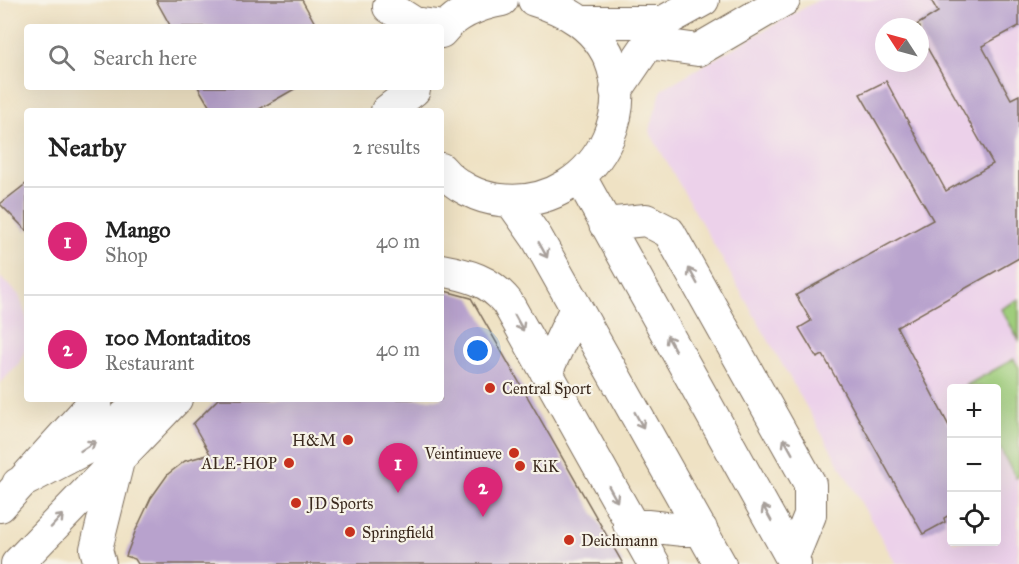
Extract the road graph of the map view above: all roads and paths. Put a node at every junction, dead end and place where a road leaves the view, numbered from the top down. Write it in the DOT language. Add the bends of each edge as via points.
graph roads {
  1 [pos="502,0"];
  2 [pos="534,0"];
  3 [pos="702,0"];
  4 [pos="784,0"];
  5 [pos="390,11"];
  6 [pos="581,22"];
  7 [pos="419,24"];
  8 [pos="444,28"];
  9 [pos="656,33"];
  10 [pos="616,91"];
  11 [pos="414,96"];
  12 [pos="392,108"];
  13 [pos="580,177"];
  14 [pos="446,178"];
  15 [pos="511,201"];
  16 [pos="605,224"];
  17 [pos="444,271"];
  18 [pos="576,308"];
  19 [pos="546,372"];
  20 [pos="94,402"];
  21 [pos="141,402"];
  22 [pos="173,402"];
  23 [pos="120,455"];
  24 [pos="9,495"];
  25 [pos="629,524"];
  26 [pos="701,529"];
  27 [pos="794,562"];
  28 [pos="17,564"];
  29 [pos="100,564"];
  30 [pos="654,564"];
  31 [pos="720,564"];
  1 -- 8 [label="street" via="461,14"];
  2 -- 6 [label="street" via="559,8"];
  3 -- 9 [label="street"];
  4 -- 9 [label="street" via="698,50"];
  5 -- 7 [label="street"];
  6 -- 9 [label="street"];
  6 -- 10 [label="street" via="605,53"];
  9 -- 10 [label="street"];
  10 -- 13 [label="street" via="611,134 602,152"];
  11 -- 12 [label="street"];
  13 -- 15 [label="street" via="553,194"];
  13 -- 16 [label="street"];
  14 -- 15 [label="street" via="478,195"];
  15 -- 18 [label="street, one-way" via="537,238"];
  27 -- 16 [label="street, one-way"];
  27 -- 16 [label="street, one-way" via="810,515 810,484 669,232 646,220"];
  17 -- 19 [label="street, one-way" via="472,276 495,288"];
  18 -- 19 [label="street"];
  18 -- 26 [label="street, one-way"];
  19 -- 25 [label="street, one-way"];
  20 -- 24 [label="street"];
  24 -- 21 [label="street, one-way" via="90,446"];
  22 -- 23 [label="street"];
  28 -- 23 [label="street, one-way"];
  23 -- 29 [label="street" via="96,549"];
  25 -- 26 [label="street"];
  25 -- 30 [label="street"];
  26 -- 31 [label="street"];
}
